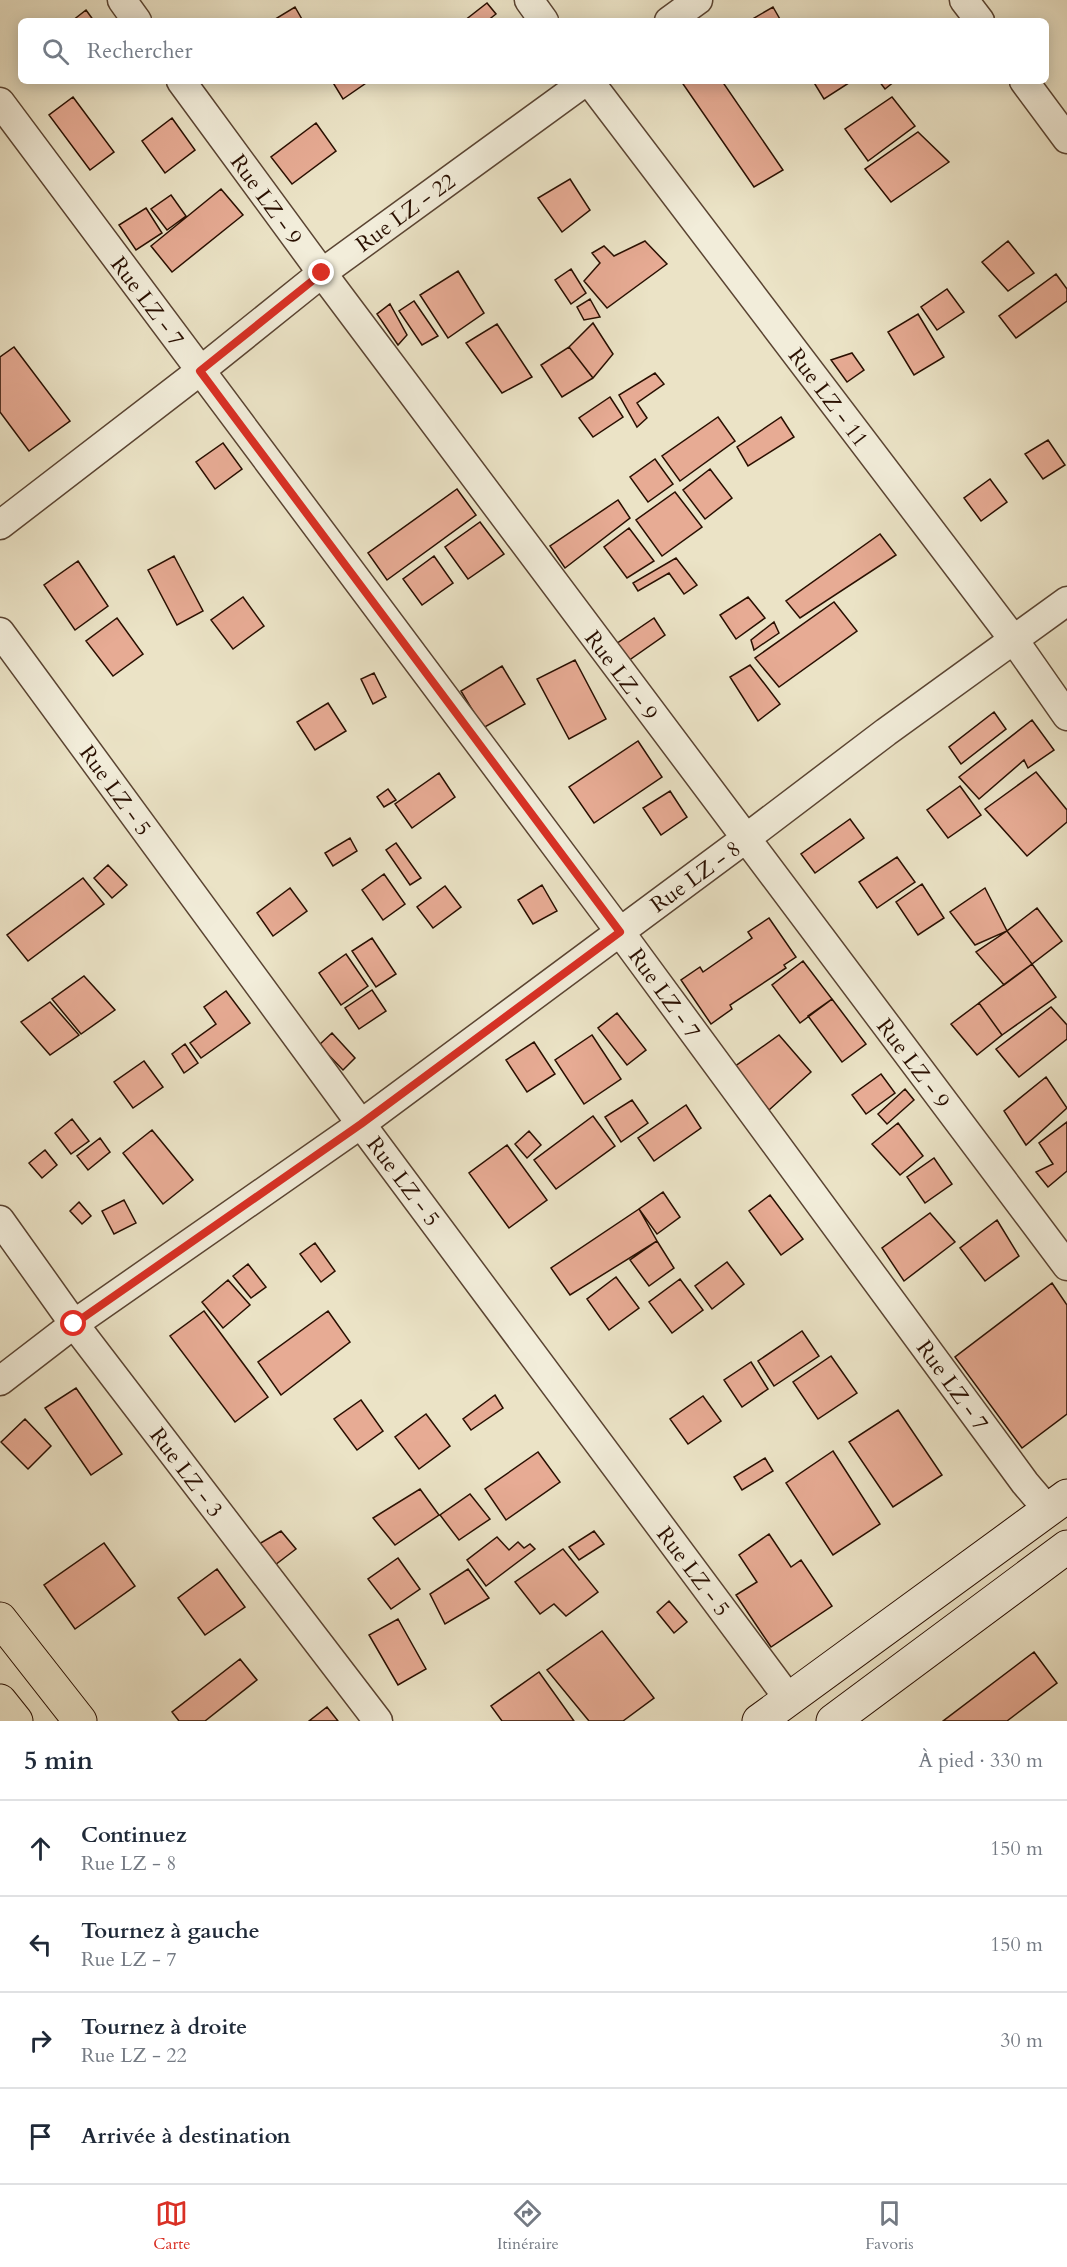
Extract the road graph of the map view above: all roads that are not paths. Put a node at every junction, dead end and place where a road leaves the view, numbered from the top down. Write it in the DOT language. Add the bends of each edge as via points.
graph roads {
  1 [pos="122,0"];
  2 [pos="529,0"];
  3 [pos="698,0"];
  4 [pos="135,18"];
  5 [pos="542,18"];
  6 [pos="673,18"];
  7 [pos="183,84"];
  8 [pos="584,84"];
  9 [pos="590,84"];
  10 [pos="1026,84"];
  11 [pos="0,102"];
  12 [pos="1067,139"];
  13 [pos="322,273"];
  14 [pos="200,371"];
  15 [pos="0,525"];
  16 [pos="1067,601"];
  17 [pos="0,632"];
  18 [pos="1014,640"];
  19 [pos="1067,716"];
  20 [pos="745,839"];
  21 [pos="620,932"];
  22 [pos="361,1124"];
  23 [pos="0,1220"];
  24 [pos="1067,1266"];
  25 [pos="74,1324"];
  26 [pos="0,1381"];
  27 [pos="1057,1503"];
  28 [pos="1067,1547"];
  29 [pos="0,1619"];
  30 [pos="789,1699"];
  31 [pos="0,1701"];
  32 [pos="16,1721"];
  33 [pos="80,1721"];
  34 [pos="378,1721"];
  35 [pos="759,1721"];
  36 [pos="832,1721"];
  1 -- 4 [label="street"];
  2 -- 5 [label="street"];
  3 -- 6 [label="street"];
  7 -- 13 [label="street, Rue LZ - 9"];
  8 -- 13 [label="street, Rue LZ - 22"];
  9 -- 18 [label="street, Rue LZ - 11"];
  10 -- 12 [label="street"];
  11 -- 14 [label="street, Rue LZ - 7"];
  13 -- 14 [label="street, Rue LZ - 22"];
  13 -- 20 [label="street, Rue LZ - 9"];
  14 -- 15 [label="street, Rue LZ - 22"];
  14 -- 21 [label="street, Rue LZ - 7"];
  16 -- 18 [label="street, Rue LZ - 8"];
  17 -- 22 [label="street, Rue LZ - 5"];
  18 -- 19 [label="street, Rue LZ - 11"];
  18 -- 20 [label="street, Rue LZ - 8"];
  20 -- 21 [label="street, Rue LZ - 8"];
  20 -- 24 [label="street, Rue LZ - 9"];
  21 -- 22 [label="street, Rue LZ - 8"];
  21 -- 27 [label="street, Rue LZ - 7" via="1025,1483"];
  22 -- 25 [label="street, Rue LZ - 8"];
  22 -- 30 [label="street, Rue LZ - 5"];
  23 -- 25 [label="street, Rue LZ - 3"];
  25 -- 26 [label="street, Rue LZ - 8"];
  25 -- 34 [label="street, Rue LZ - 3"];
  27 -- 30 [label="main road"];
  28 -- 36 [label="main road"];
  29 -- 33 [label="main road"];
  30 -- 35 [label="main road"];
  31 -- 32 [label="main road"];
}
